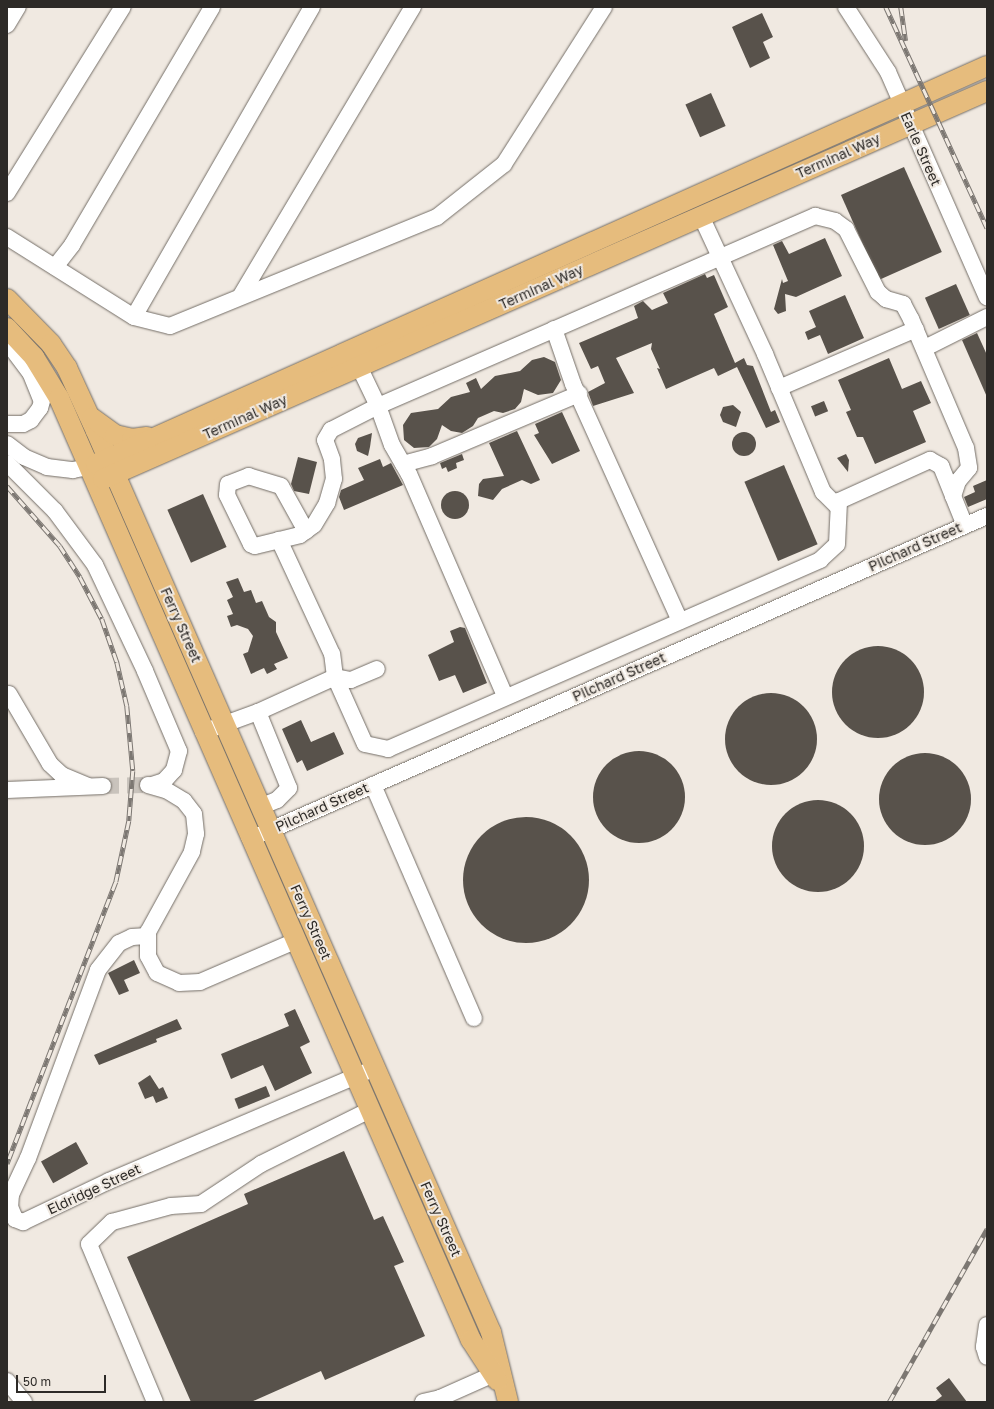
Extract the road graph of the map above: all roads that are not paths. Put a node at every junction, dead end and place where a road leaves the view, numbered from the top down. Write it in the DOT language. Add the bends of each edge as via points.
graph roads {
  1 [pos="18,7"];
  2 [pos="123,7"];
  3 [pos="212,7"];
  4 [pos="312,7"];
  5 [pos="413,7"];
  6 [pos="604,7"];
  7 [pos="846,7"];
  8 [pos="7,25"];
  9 [pos="987,66"];
  10 [pos="987,92"];
  11 [pos="901,104"];
  12 [pos="910,124"];
  13 [pos="7,193"];
  14 [pos="701,216"];
  15 [pos="7,237"];
  16 [pos="718,258"];
  17 [pos="55,267"];
  18 [pos="240,297"];
  19 [pos="987,297"];
  20 [pos="7,299"];
  21 [pos="134,317"];
  22 [pos="987,317"];
  23 [pos="7,328"];
  24 [pos="554,329"];
  25 [pos="916,329"];
  26 [pos="7,342"];
  27 [pos="925,348"];
  28 [pos="355,358"];
  29 [pos="779,388"];
  30 [pos="578,394"];
  31 [pos="378,406"];
  32 [pos="88,413"];
  33 [pos="7,424"];
  34 [pos="161,434"];
  35 [pos="7,444"];
  36 [pos="7,463"];
  37 [pos="403,464"];
  38 [pos="112,466"];
  39 [pos="92,474"];
  40 [pos="953,496"];
  41 [pos="838,507"];
  42 [pos="987,516"];
  43 [pos="965,526"];
  44 [pos="306,531"];
  45 [pos="279,540"];
  46 [pos="680,621"];
  47 [pos="377,669"];
  48 [pos="335,677"];
  49 [pos="9,694"];
  50 [pos="505,696"];
  51 [pos="258,712"];
  52 [pos="224,724"];
  53 [pos="203,732"];
  54 [pos="373,785"];
  55 [pos="7,790"];
  56 [pos="260,807"];
  57 [pos="270,830"];
  58 [pos="250,839"];
  59 [pos="147,936"];
  60 [pos="295,941"];
  61 [pos="474,1018"];
  62 [pos="375,1068"];
  63 [pos="355,1077"];
  64 [pos="370,1110"];
  65 [pos="11,1222"];
  66 [pos="987,1325"];
  67 [pos="987,1357"];
  68 [pos="7,1381"];
  69 [pos="502,1389"];
  70 [pos="440,1400"];
  71 [pos="24,1402"];
  72 [pos="155,1402"];
  73 [pos="422,1402"];
  1 -- 8 [label="street"];
  2 -- 13 [label="street"];
  3 -- 17 [label="street" via="72,245"];
  4 -- 21 [label="street"];
  5 -- 18 [label="street"];
  6 -- 18 [label="street" via="498,168 437,217"];
  7 -- 11 [label="street, Earle Street" via="888,72"];
  9 -- 11 [label="main road, Terminal Way"];
  10 -- 12 [label="main road, Terminal Way"];
  11 -- 12 [label="street, Earle Street"];
  11 -- 28 [label="main road, Terminal Way"];
  12 -- 14 [label="main road, Terminal Way"];
  12 -- 19 [label="street, Earle Street"];
  14 -- 16 [label="street"];
  14 -- 28 [label="main road, Terminal Way"];
  15 -- 17 [label="street"];
  16 -- 24 [label="street"];
  16 -- 25 [label="street" via="815,216 835,221 846,229 878,292 886,299 903,304"];
  16 -- 29 [label="street"];
  17 -- 21 [label="street"];
  18 -- 21 [label="street" via="170,326"];
  20 -- 32 [label="main road" via="51,344 67,368"];
  22 -- 27 [label="street"];
  23 -- 39 [label="main road, Ferry Street" via="34,357 58,398"];
  24 -- 30 [label="street"];
  24 -- 31 [label="street"];
  25 -- 27 [label="street"];
  25 -- 29 [label="street"];
  26 -- 33 [label="street" via="34,378 42,401 31,420 23,424"];
  27 -- 40 [label="street" via="966,448 969,468 958,481"];
  28 -- 31 [label="street"];
  28 -- 34 [label="main road, Terminal Way"];
  28 -- 38 [label="main road, Terminal Way"];
  29 -- 41 [label="street" via="823,492"];
  30 -- 37 [label="street" via="432,456"];
  30 -- 46 [label="street"];
  31 -- 37 [label="street" via="392,445"];
  31 -- 44 [label="street" via="331,430 325,440 332,460 334,479 326,503 314,525"];
  32 -- 34 [label="main road" via="101,427 115,436 132,439"];
  32 -- 38 [label="main road"];
  34 -- 38 [label="main road, Terminal Way"];
  35 -- 39 [label="street" via="24,457 47,467"];
  36 -- 59 [label="street" via="55,511 95,565 179,751 174,770 164,781 148,786 177,796 190,807 196,834 192,852"];
  37 -- 50 [label="street"];
  38 -- 39 [label="main road, Terminal Way"];
  38 -- 52 [label="main road, Ferry Street"];
  39 -- 53 [label="main road, Ferry Street"];
  40 -- 41 [label="street" via="941,466 930,460 839,501"];
  40 -- 43 [label="street"];
  41 -- 46 [label="street" via="840,535 831,553"];
  42 -- 43 [label="street, Pilchard Street"];
  43 -- 54 [label="street, Pilchard Street"];
  44 -- 45 [label="street"];
  44 -- 45 [label="street" via="281,486 249,476 228,484 227,495 251,544"];
  45 -- 48 [label="street" via="332,654"];
  46 -- 50 [label="street"];
  47 -- 48 [label="street" via="351,680"];
  48 -- 50 [label="street" via="364,744 379,749 404,742"];
  48 -- 51 [label="street"];
  49 -- 55 [label="street" via="50,764 62,775 96,786"];
  51 -- 52 [label="street"];
  51 -- 56 [label="street" via="289,788 276,800"];
  52 -- 53 [label="street"];
  52 -- 56 [label="main road, Ferry Street"];
  53 -- 58 [label="main road, Ferry Street"];
  54 -- 57 [label="street, Pilchard Street"];
  54 -- 61 [label="street"];
  56 -- 57 [label="main road, Ferry Street"];
  57 -- 58 [label="street, Pilchard Street"];
  57 -- 62 [label="main road, Ferry Street"];
  58 -- 60 [label="main road, Ferry Street"];
  59 -- 60 [label="street" via="148,956 153,968 162,976 179,983 211,978"];
  59 -- 65 [label="street, Eldridge Street" via="132,937 119,943 98,970 11,1194"];
  60 -- 63 [label="main road, Ferry Street"];
  62 -- 63 [label="street, Eldridge Street"];
  62 -- 69 [label="main road, Ferry Street" via="491,1332"];
  63 -- 64 [label="main road, Ferry Street"];
  63 -- 65 [label="street, Eldridge Street" via="109,1181 23,1222"];
  64 -- 69 [label="main road, Ferry Street" via="471,1340"];
  64 -- 72 [label="street" via="261,1164 201,1204 171,1206 112,1222 89,1244"];
  66 -- 67 [label="street" via="984,1347"];
  68 -- 71 [label="street"];
  69 -- 70 [label="street"];
  70 -- 73 [label="street"];
}
